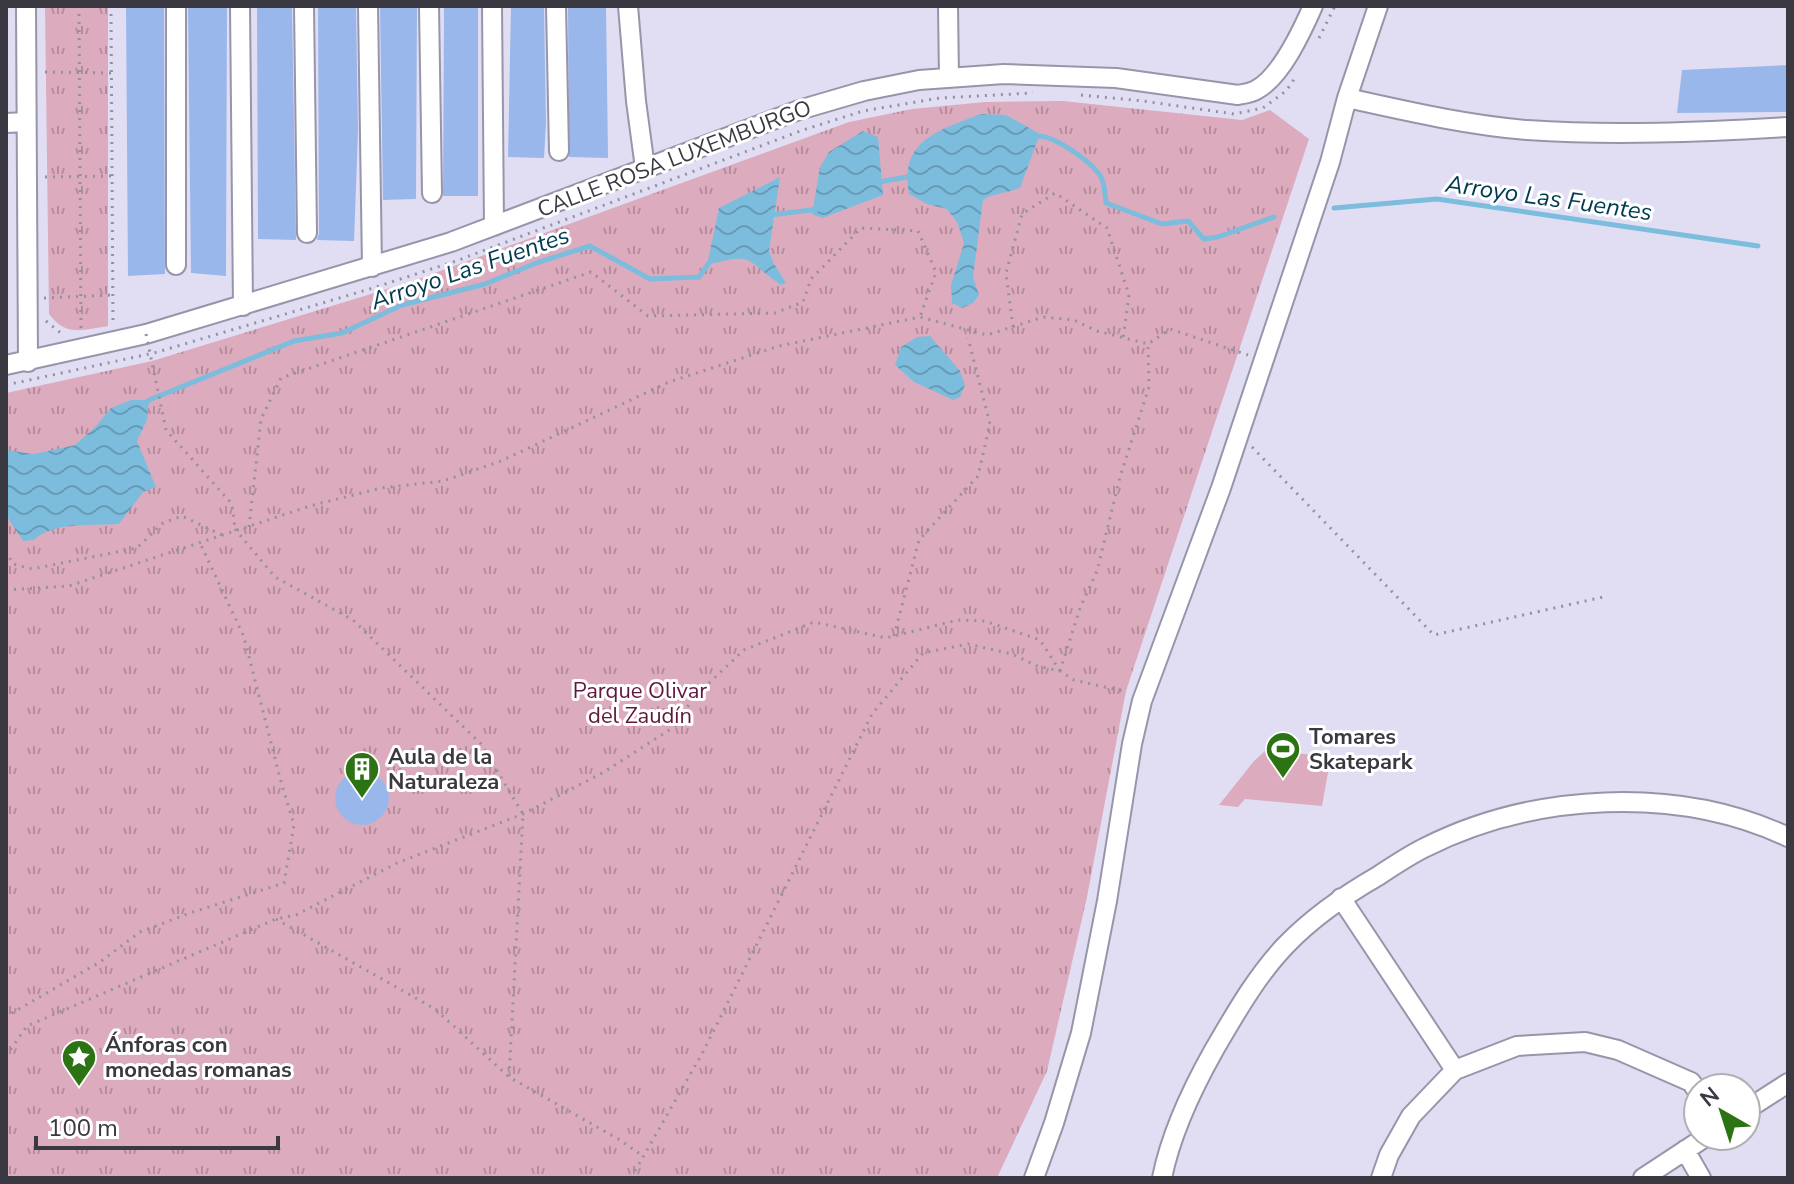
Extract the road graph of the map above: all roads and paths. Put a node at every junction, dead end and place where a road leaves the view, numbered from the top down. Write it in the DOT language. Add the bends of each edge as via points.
graph roads {
  1 [pos="26,6"];
  2 [pos="79,6"];
  3 [pos="111,6"];
  4 [pos="176,6"];
  5 [pos="240,6"];
  6 [pos="304,6"];
  7 [pos="368,6"];
  8 [pos="429,6"];
  9 [pos="492,6"];
  10 [pos="556,6"];
  11 [pos="628,6"];
  12 [pos="948,6"];
  13 [pos="1313,6"];
  14 [pos="1335,6"];
  15 [pos="1378,7"];
  16 [pos="1315,44"];
  17 [pos="41,72"];
  18 [pos="80,73"];
  19 [pos="111,73"];
  20 [pos="949,78"];
  21 [pos="1294,79"];
  22 [pos="1034,93"];
  23 [pos="1081,95"];
  24 [pos="1347,98"];
  25 [pos="26,122"];
  26 [pos="6,123"];
  27 [pos="1788,127"];
  28 [pos="559,151"];
  29 [pos="645,168"];
  30 [pos="79,176"];
  31 [pos="112,176"];
  32 [pos="41,177"];
  33 [pos="432,193"];
  34 [pos="494,226"];
  35 [pos="307,233"];
  36 [pos="176,265"];
  37 [pos="372,267"];
  38 [pos="113,295"];
  39 [pos="81,297"];
  40 [pos="243,306"];
  41 [pos="43,309"];
  42 [pos="920,317"];
  43 [pos="45,320"];
  44 [pos="1013,327"];
  45 [pos="102,330"];
  46 [pos="91,332"];
  47 [pos="146,334"];
  48 [pos="81,335"];
  49 [pos="968,338"];
  50 [pos="1123,339"];
  51 [pos="1148,344"];
  52 [pos="1263,360"];
  53 [pos="28,362"];
  54 [pos="6,365"];
  55 [pos="6,385"];
  56 [pos="1239,433"];
  57 [pos="249,528"];
  58 [pos="235,529"];
  59 [pos="222,535"];
  60 [pos="200,544"];
  61 [pos="6,551"];
  62 [pos="6,590"];
  63 [pos="1608,596"];
  64 [pos="894,636"];
  65 [pos="1060,671"];
  66 [pos="1132,693"];
  67 [pos="523,814"];
  68 [pos="1788,837"];
  69 [pos="1341,898"];
  70 [pos="276,919"];
  71 [pos="6,1019"];
  72 [pos="6,1056"];
  73 [pos="1455,1070"];
  74 [pos="509,1077"];
  75 [pos="1682,1078"];
  76 [pos="1788,1083"];
  77 [pos="1762,1100"];
  78 [pos="1682,1152"];
  79 [pos="1686,1152"];
  80 [pos="643,1156"];
  81 [pos="631,1178"];
  82 [pos="1034,1178"];
  83 [pos="1162,1178"];
  84 [pos="1381,1178"];
  85 [pos="1643,1178"];
  86 [pos="1701,1178"];
  1 -- 25 [label="street"];
  2 -- 18 [label="path"];
  3 -- 19 [label="path"];
  4 -- 36 [label="street"];
  5 -- 40 [label="street"];
  6 -- 35 [label="street"];
  7 -- 37 [label="street"];
  8 -- 33 [label="street"];
  9 -- 34 [label="street"];
  10 -- 28 [label="street"];
  11 -- 29 [label="street"];
  12 -- 20 [label="street"];
  13 -- 20 [label="street, CALLE ROSA LUXEMBURGO" via="1273,75 1256,90 1238,95 1116,78"];
  14 -- 16 [label="path"];
  15 -- 24 [label="street"];
  17 -- 18 [label="path"];
  18 -- 19 [label="path"];
  18 -- 30 [label="path"];
  19 -- 31 [label="path"];
  20 -- 29 [label="street, CALLE ROSA LUXEMBURGO" via="864,91 799,110"];
  21 -- 23 [label="path" via="1263,108 1234,114"];
  22 -- 55 [label="path" via="940,98 863,111 373,288 154,353"];
  24 -- 27 [label="street" via="1524,129 1656,134"];
  24 -- 52 [label="street"];
  25 -- 26 [label="street"];
  25 -- 53 [label="street"];
  29 -- 34 [label="street, CALLE ROSA LUXEMBURGO"];
  30 -- 31 [label="path"];
  30 -- 32 [label="path"];
  30 -- 39 [label="path"];
  31 -- 38 [label="path"];
  34 -- 37 [label="street, CALLE ROSA LUXEMBURGO"];
  37 -- 40 [label="street, CALLE ROSA LUXEMBURGO"];
  38 -- 39 [label="path"];
  38 -- 45 [label="path" via="113,328"];
  39 -- 41 [label="path" via="40,298"];
  39 -- 48 [label="path"];
  40 -- 47 [label="street, CALLE ROSA LUXEMBURGO"];
  42 -- 44 [label="path" via="987,335"];
  42 -- 57 [label="path" via="725,362 669,382 501,461 443,481 381,488 310,506"];
  42 -- 57 [label="path" via="936,272 918,231 861,228 811,279 803,302 775,313 648,316 591,272 281,378 261,419"];
  43 -- 48 [label="path" via="64,336"];
  44 -- 50 [label="path" via="1043,317 1074,320"];
  44 -- 50 [label="path" via="1006,273 1022,214 1055,193 1107,228 1129,295"];
  46 -- 48 [label="path"];
  47 -- 53 [label="street, CALLE ROSA LUXEMBURGO"];
  47 -- 58 [label="path, bridge" via="166,430 232,504"];
  49 -- 64 [label="path" via="990,424 978,476 919,540"];
  50 -- 51 [label="path"];
  51 -- 52 [label="path" via="1170,329"];
  51 -- 65 [label="path" via="1149,387 1097,571"];
  52 -- 56 [label="street"];
  53 -- 54 [label="street, CALLE ROSA LUXEMBURGO"];
  56 -- 63 [label="path" via="1434,635"];
  56 -- 82 [label="street" via="1142,701 1081,1033"];
  57 -- 58 [label="path"];
  58 -- 59 [label="path"];
  58 -- 67 [label="path" via="275,577 353,620 481,744"];
  59 -- 60 [label="path"];
  59 -- 61 [label="path" via="182,516 163,523 137,548 32,569 13,564"];
  60 -- 62 [label="path" via="69,586"];
  60 -- 71 [label="path" via="244,637 294,825 284,883 140,932"];
  64 -- 65 [label="path" via="958,620 985,621 1040,640"];
  64 -- 67 [label="path" via="814,622 744,650 692,699 677,725 604,772"];
  65 -- 66 [label="path" via="1074,680"];
  65 -- 80 [label="path" via="968,644 923,653 872,714 703,1052"];
  67 -- 70 [label="path" via="397,863 296,915"];
  67 -- 74 [label="path"];
  68 -- 69 [label="street" via="1730,816 1681,806 1598,801 1493,821 1425,847"];
  69 -- 73 [label="street"];
  69 -- 83 [label="street" via="1286,945 1239,1007 1193,1087"];
  70 -- 72 [label="path" via="27,1026"];
  70 -- 74 [label="path" via="435,1009"];
  73 -- 75 [label="street" via="1517,1046 1585,1042"];
  73 -- 84 [label="street" via="1411,1116"];
  74 -- 80 [label="path"];
  76 -- 77 [label="street"];
  78 -- 85 [label="street"];
  79 -- 86 [label="street"];
  80 -- 81 [label="path"];
}
